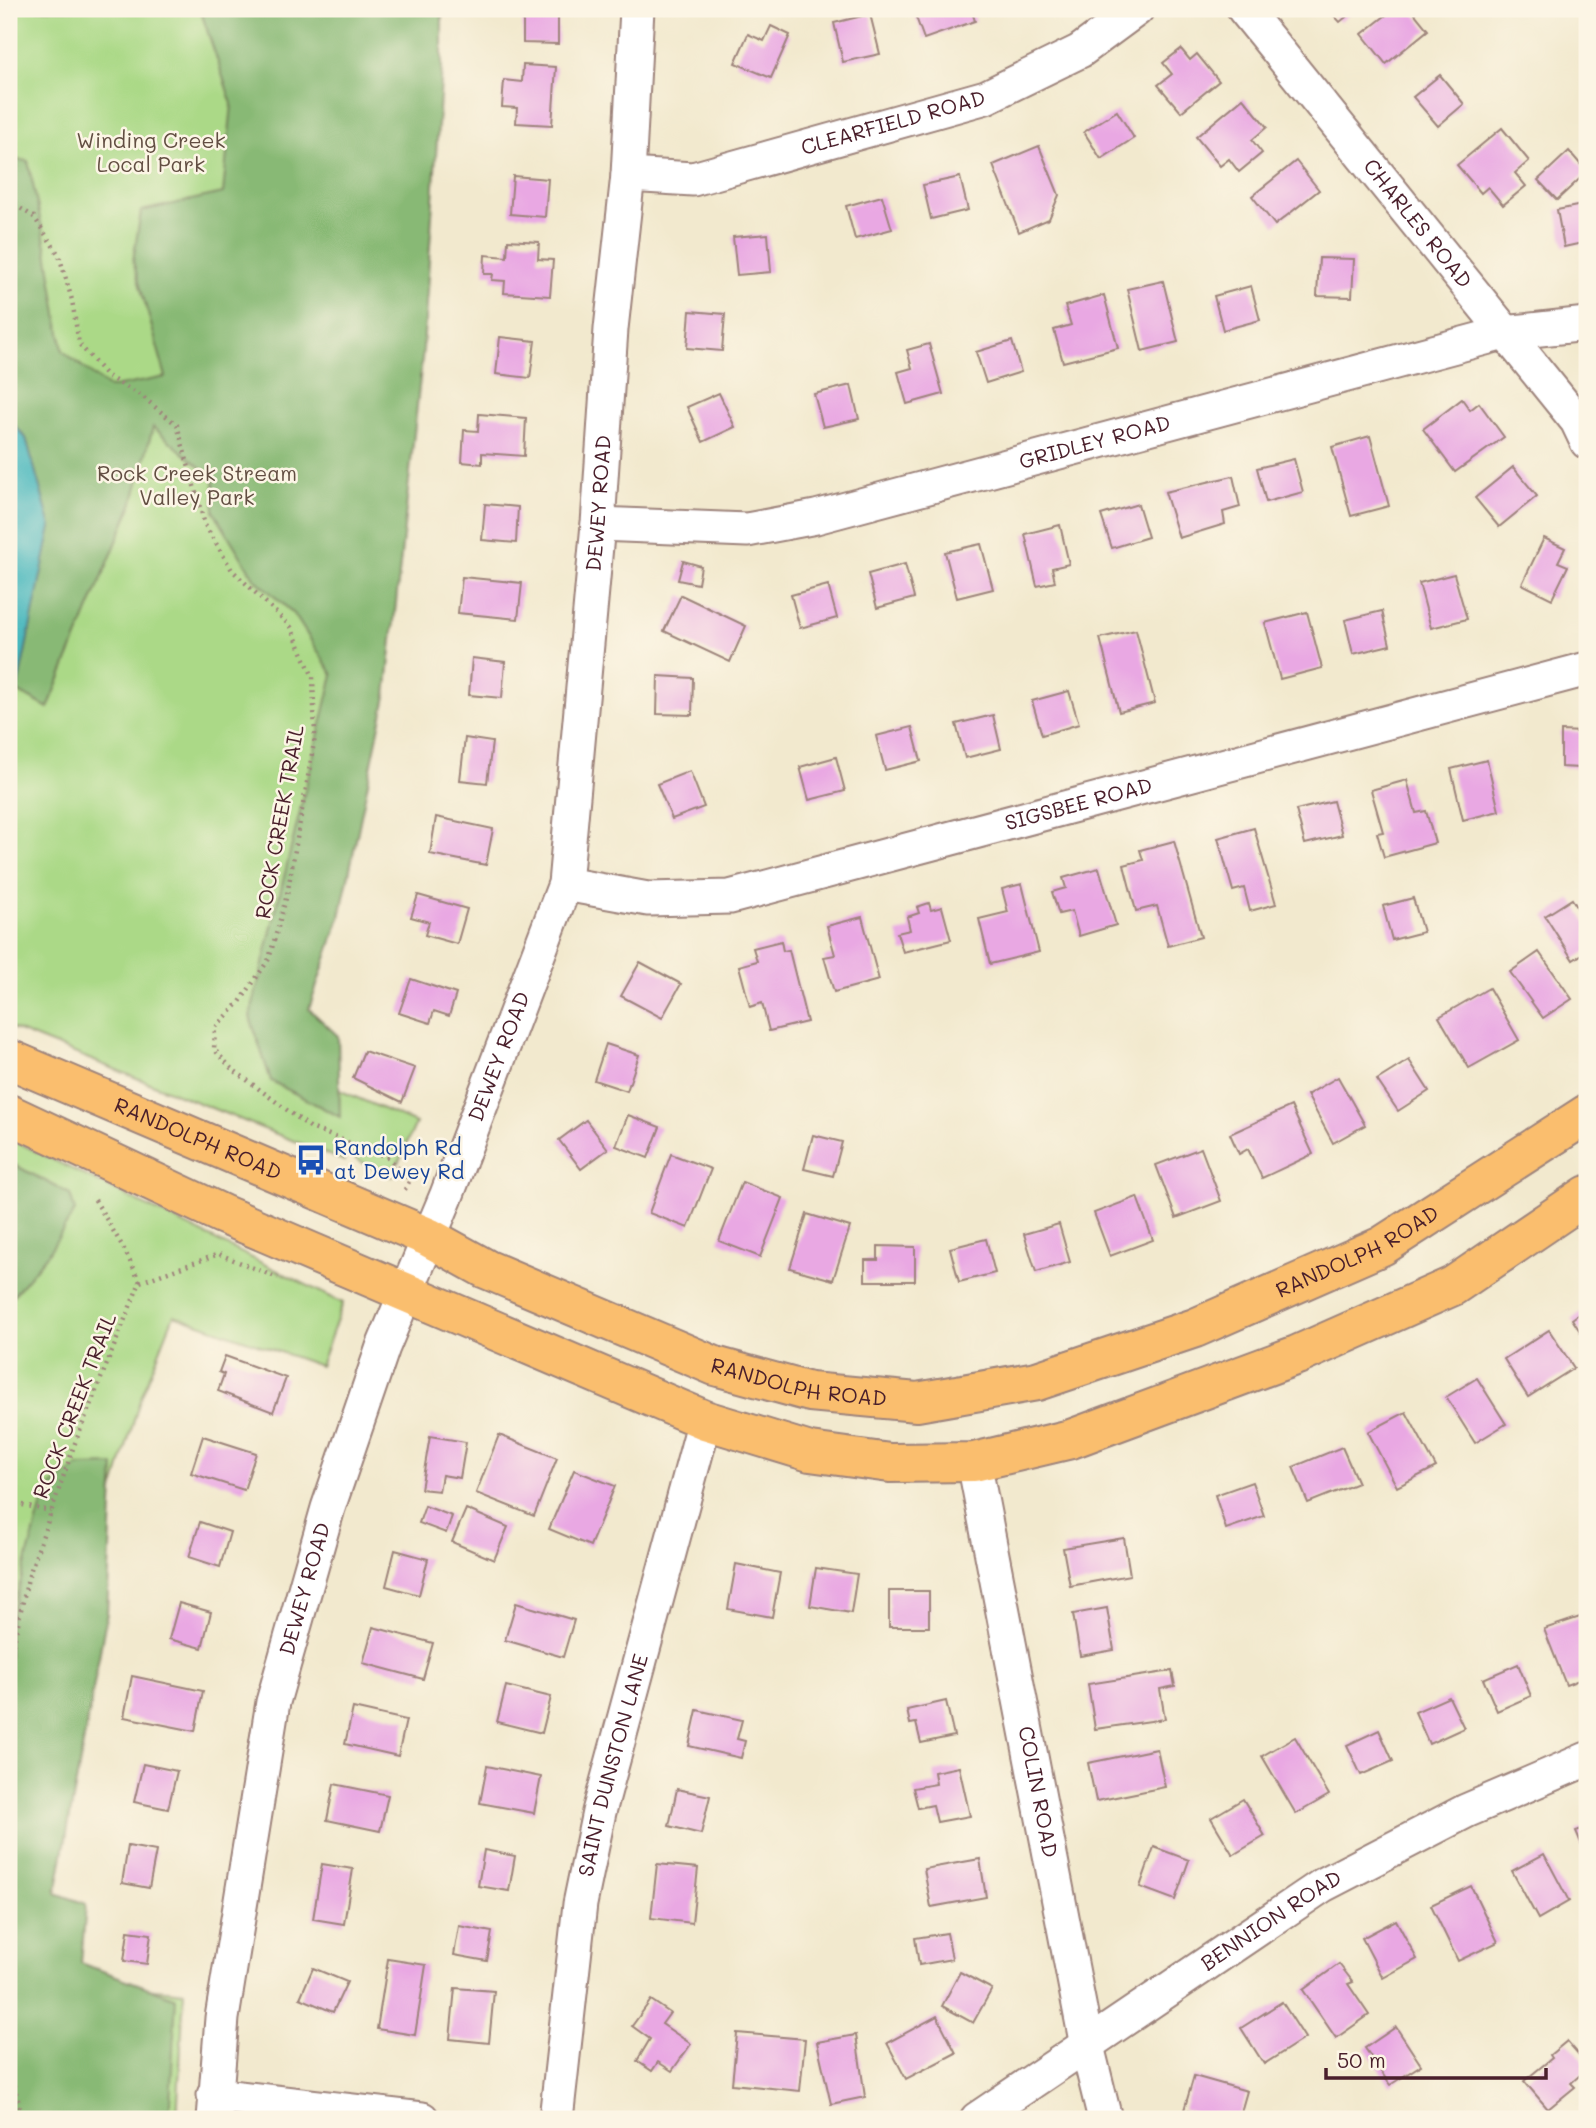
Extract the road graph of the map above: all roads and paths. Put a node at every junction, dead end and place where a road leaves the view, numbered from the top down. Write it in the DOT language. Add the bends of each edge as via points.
graph roads {
  1 [pos="636,9"];
  2 [pos="1137,9"];
  3 [pos="1244,9"];
  4 [pos="628,175"];
  5 [pos="9,201"];
  6 [pos="1587,324"];
  7 [pos="1504,333"];
  8 [pos="1587,442"];
  9 [pos="598,524"];
  10 [pos="1587,669"];
  11 [pos="565,884"];
  12 [pos="9,1059"];
  13 [pos="9,1114"];
  14 [pos="1587,1114"];
  15 [pos="410,1180"];
  16 [pos="1587,1195"];
  17 [pos="95,1200"];
  18 [pos="428,1237"];
  19 [pos="219,1254"];
  20 [pos="139,1282"];
  21 [pos="406,1291"];
  22 [pos="705,1420"];
  23 [pos="974,1462"];
  24 [pos="9,1502"];
  25 [pos="51,1511"];
  26 [pos="9,1665"];
  27 [pos="1587,1759"];
  28 [pos="1087,2046"];
  29 [pos="9,2065"];
  30 [pos="214,2107"];
  31 [pos="23,2119"];
  32 [pos="422,2119"];
  33 [pos="556,2119"];
  34 [pos="977,2119"];
  35 [pos="1105,2119"];
  1 -- 4 [label="street, DEWEY ROAD"];
  2 -- 4 [label="street, CLEARFIELD ROAD" via="1080,51 986,97 693,179"];
  3 -- 7 [label="street, CHARLES ROAD"];
  4 -- 9 [label="street, DEWEY ROAD" via="611,329"];
  5 -- 15 [label="path, ROCK CREEK TRAIL" via="34,217 59,255 79,344 107,376 177,425 205,525 232,570 291,627 313,677 315,737 287,895 269,959 240,1002 215,1028 214,1049 231,1068 312,1128 387,1157"];
  6 -- 7 [label="street, GRIDLEY ROAD"];
  7 -- 8 [label="street, CHARLES ROAD" via="1577,422"];
  7 -- 9 [label="street, GRIDLEY ROAD" via="816,517 747,530"];
  9 -- 11 [label="street, DEWEY ROAD"];
  10 -- 11 [label="street, SIGSBEE ROAD" via="730,897 648,899"];
  11 -- 18 [label="street, DEWEY ROAD"];
  12 -- 18 [label="main road, RANDOLPH ROAD"];
  13 -- 21 [label="main road" via="222,1213"];
  14 -- 18 [label="main road, RANDOLPH ROAD" via="1382,1246 1195,1328 1037,1381 917,1402 810,1392 715,1366 486,1269"];
  16 -- 23 [label="main road" via="1453,1286 1297,1355 1071,1439"];
  17 -- 20 [label="path"];
  18 -- 21 [label="street, DEWEY ROAD"];
  19 -- 20 [label="path"];
  20 -- 25 [label="path, ROCK CREEK TRAIL"];
  21 -- 22 [label="main road"];
  21 -- 30 [label="street, DEWEY ROAD" via="328,1508 273,1702 222,2018"];
  22 -- 23 [label="main road" via="810,1452 890,1463"];
  22 -- 33 [label="street, SAINT DUNSTON LANE" via="599,1812 580,1904"];
  23 -- 28 [label="street, COLIN ROAD"];
  24 -- 25 [label="path"];
  25 -- 26 [label="path, ROCK CREEK TRAIL" via="28,1578"];
  27 -- 28 [label="street, BENNION ROAD" via="1466,1811 1323,1885"];
  28 -- 34 [label="street, BENNION ROAD"];
  28 -- 35 [label="street, COLIN ROAD"];
  29 -- 31 [label="path"];
  30 -- 32 [label="street"];
}
